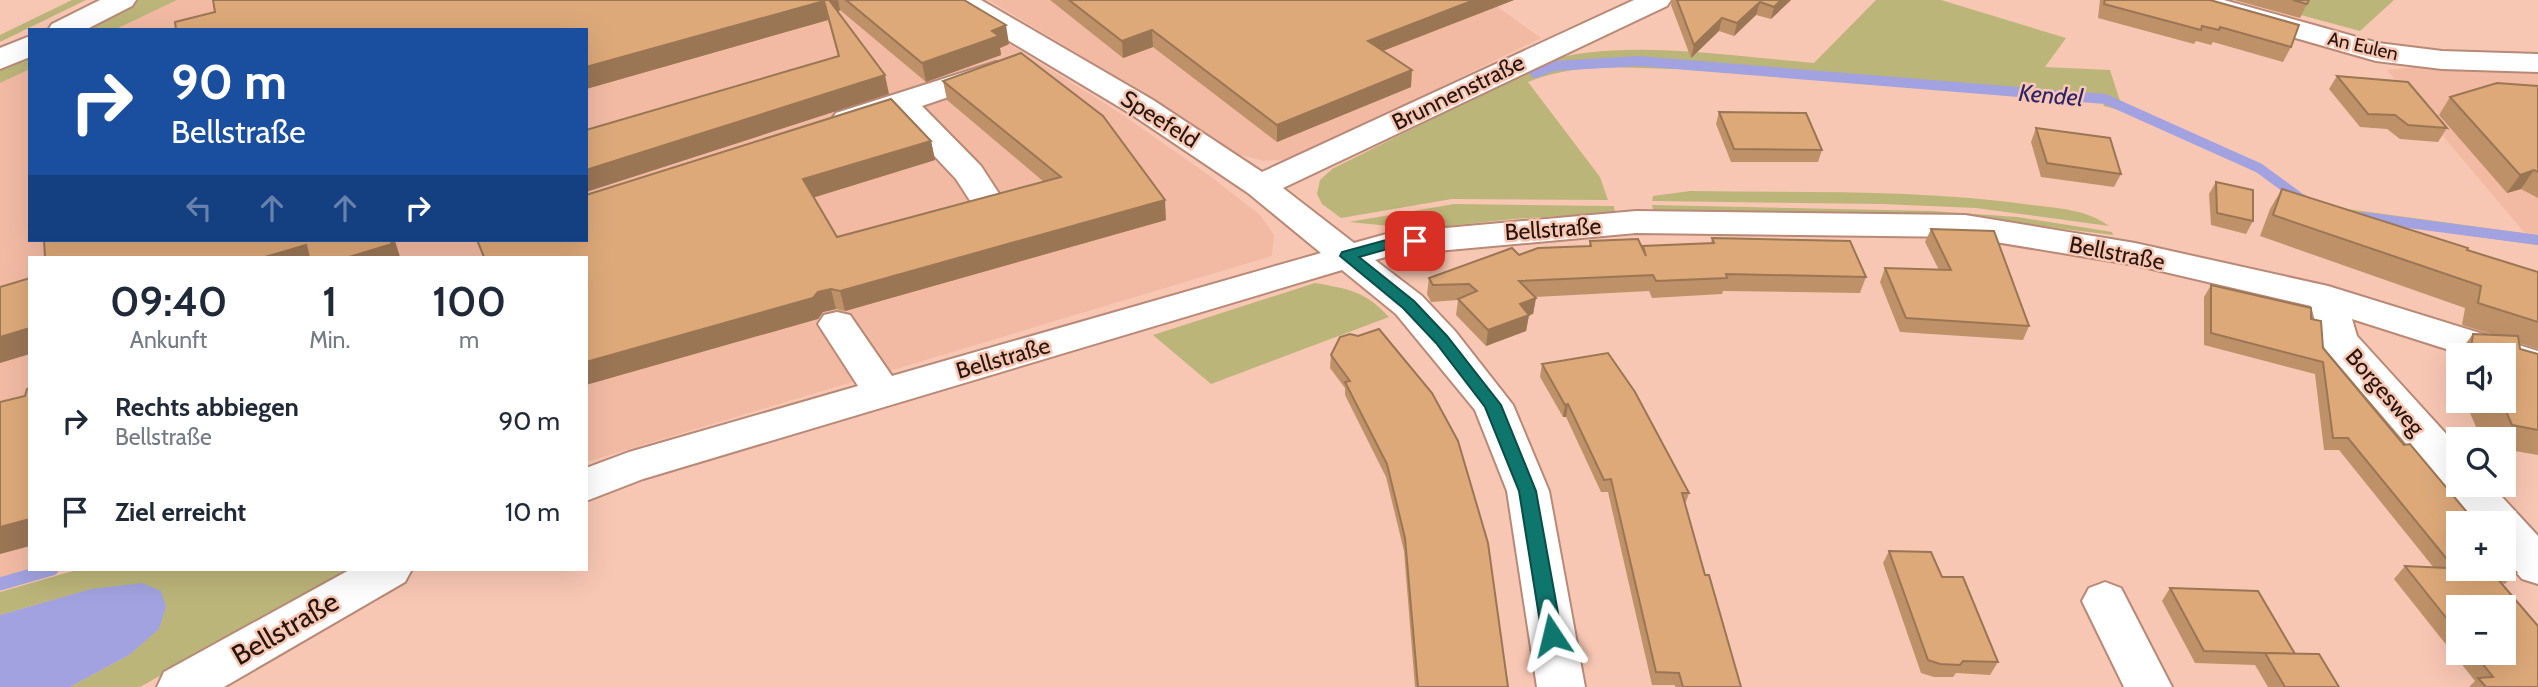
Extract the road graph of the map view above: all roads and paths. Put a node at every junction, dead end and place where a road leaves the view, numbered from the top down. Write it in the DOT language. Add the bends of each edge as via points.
graph roads {
  1 [pos="122,0"];
  2 [pos="961,0"];
  3 [pos="1657,0"];
  4 [pos="2193,0"];
  5 [pos="66,28"];
  6 [pos="28,46"];
  7 [pos="1046,51"];
  8 [pos="0,60"];
  9 [pos="2538,63"];
  10 [pos="901,103"];
  11 [pos="822,128"];
  12 [pos="1260,186"];
  13 [pos="990,206"];
  14 [pos="1348,256"];
  15 [pos="2328,298"];
  16 [pos="837,324"];
  17 [pos="2538,365"];
  18 [pos="883,393"];
  19 [pos="2446,461"];
  20 [pos="588,484"];
  21 [pos="2477,497"];
  22 [pos="2489,511"];
  23 [pos="2516,541"];
  24 [pos="2538,566"];
  25 [pos="384,571"];
  26 [pos="2105,601"];
  27 [pos="181,687"];
  28 [pos="1561,687"];
  29 [pos="2148,687"];
  1 -- 5 [label="street"];
  2 -- 7 [label="street, Speefeld"];
  3 -- 12 [label="street, Brunnenstraße"];
  4 -- 9 [label="street, An Eulen" via="2376,52 2442,60"];
  6 -- 8 [label="street"];
  7 -- 10 [label="street"];
  7 -- 12 [label="street, Speefeld" via="1142,107"];
  10 -- 11 [label="street"];
  10 -- 13 [label="street" via="969,173"];
  12 -- 14 [label="street, Speefeld"];
  14 -- 15 [label="street, Bellstraße" via="1390,244 1636,222 1965,226 2135,254"];
  14 -- 18 [label="street, Bellstraße"];
  14 -- 28 [label="street, Speefeld" via="1409,305 1493,405 1528,491"];
  15 -- 17 [label="street, Bellstraße"];
  15 -- 19 [label="street, Borgesweg" via="2339,340"];
  16 -- 18 [label="street"];
  18 -- 20 [label="street, Bellstraße" via="628,468"];
  21 -- 22 [label="street"];
  23 -- 24 [label="street"];
  25 -- 27 [label="street, Bellstraße"];
  26 -- 29 [label="street"];
}
